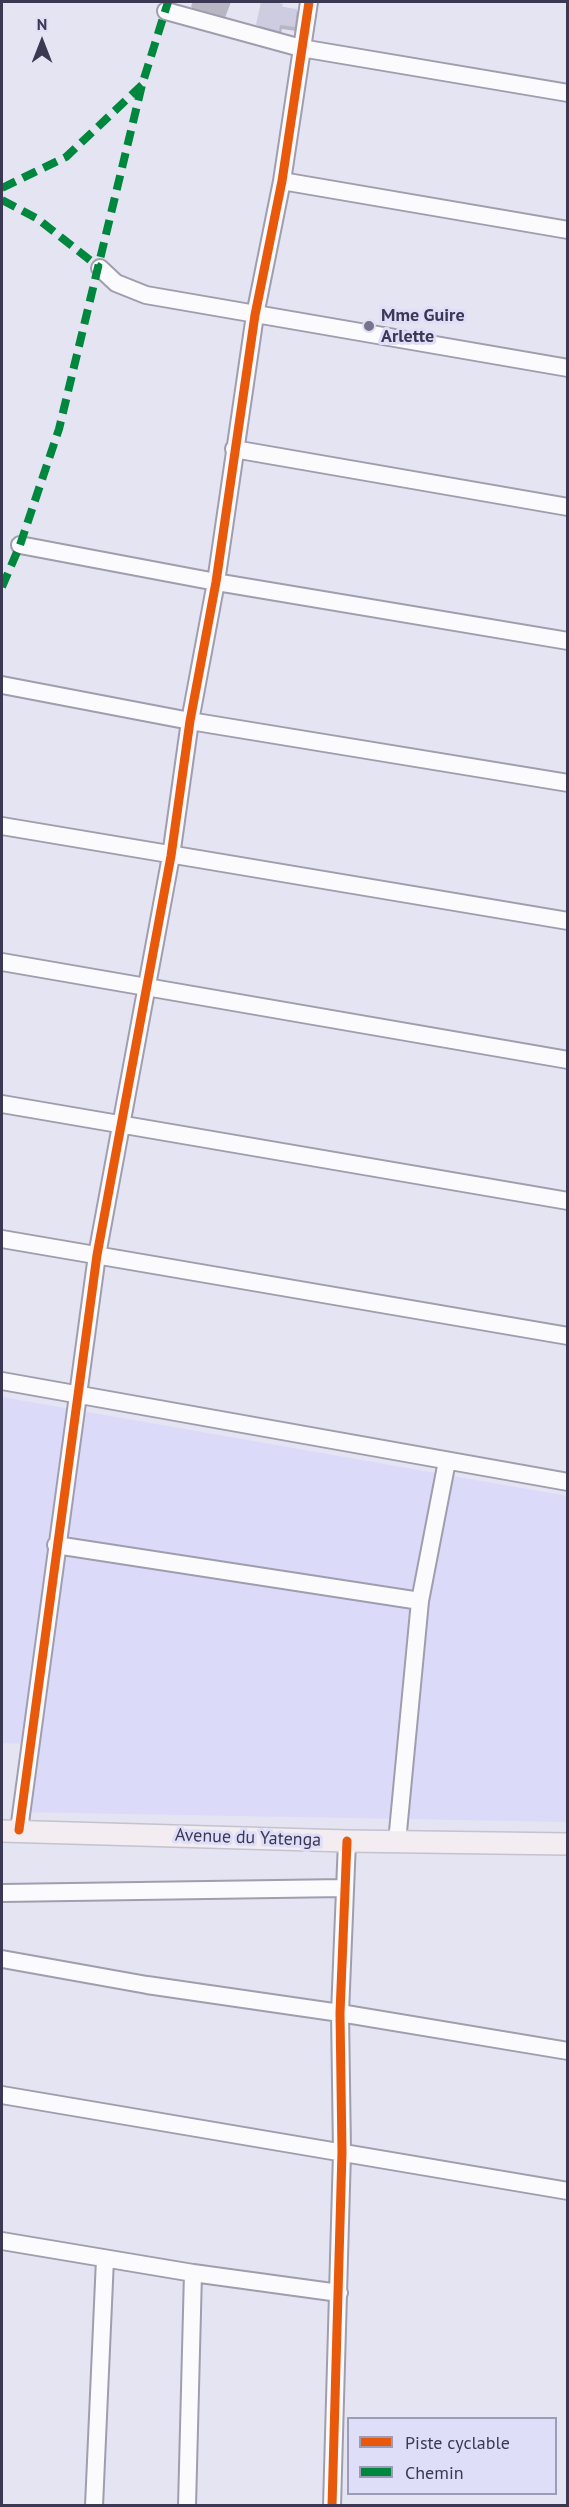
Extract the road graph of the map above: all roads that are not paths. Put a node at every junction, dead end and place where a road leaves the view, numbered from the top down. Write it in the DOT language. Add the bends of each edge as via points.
graph roads {
  1 [pos="309,2"];
  2 [pos="166,11"];
  3 [pos="301,48"];
  4 [pos="567,93"];
  5 [pos="282,181"];
  6 [pos="567,230"];
  7 [pos="100,268"];
  8 [pos="255,315"];
  9 [pos="567,368"];
  10 [pos="234,449"];
  11 [pos="567,507"];
  12 [pos="20,545"];
  13 [pos="216,582"];
  14 [pos="567,641"];
  15 [pos="2,685"];
  16 [pos="190,721"];
  17 [pos="567,783"];
  18 [pos="2,826"];
  19 [pos="171,856"];
  20 [pos="567,921"];
  21 [pos="2,962"];
  22 [pos="145,988"];
  23 [pos="567,1060"];
  24 [pos="2,1104"];
  25 [pos="120,1124"];
  26 [pos="567,1201"];
  27 [pos="2,1239"];
  28 [pos="97,1255"];
  29 [pos="567,1336"];
  30 [pos="2,1381"];
  31 [pos="76,1394"];
  32 [pos="447,1461"];
  33 [pos="567,1482"];
  34 [pos="56,1545"];
  35 [pos="420,1601"];
  36 [pos="10,1830"];
  37 [pos="347,1841"];
  38 [pos="397,1842"];
  39 [pos="567,1844"];
  40 [pos="344,1888"];
  41 [pos="2,1893"];
  42 [pos="2,1959"];
  43 [pos="340,2013"];
  44 [pos="567,2050"];
  45 [pos="2,2095"];
  46 [pos="342,2152"];
  47 [pos="567,2191"];
  48 [pos="2,2241"];
  49 [pos="105,2259"];
  50 [pos="193,2273"];
  51 [pos="339,2293"];
  52 [pos="94,2505"];
  53 [pos="187,2505"];
  54 [pos="332,2505"];
  1 -- 3 [label="street"];
  2 -- 3 [label="street"];
  3 -- 4 [label="street"];
  3 -- 5 [label="street"];
  5 -- 6 [label="street"];
  5 -- 8 [label="street"];
  7 -- 8 [label="street" via="116,283 146,296"];
  8 -- 9 [label="street"];
  8 -- 10 [label="street"];
  10 -- 11 [label="street"];
  10 -- 13 [label="street"];
  12 -- 13 [label="street"];
  13 -- 14 [label="street"];
  13 -- 16 [label="street"];
  15 -- 16 [label="street"];
  16 -- 17 [label="street"];
  16 -- 19 [label="street"];
  18 -- 19 [label="street"];
  19 -- 20 [label="street"];
  19 -- 22 [label="street"];
  21 -- 22 [label="street"];
  22 -- 23 [label="street"];
  22 -- 25 [label="street"];
  24 -- 25 [label="street"];
  25 -- 26 [label="street"];
  25 -- 28 [label="street"];
  27 -- 28 [label="street"];
  28 -- 29 [label="street"];
  28 -- 31 [label="street"];
  30 -- 31 [label="street"];
  31 -- 32 [label="street"];
  31 -- 34 [label="street"];
  32 -- 33 [label="street"];
  32 -- 35 [label="street"];
  34 -- 35 [label="street"];
  34 -- 36 [label="street"];
  35 -- 38 [label="street"];
  36 -- 37 [label="main road, Avenue du Yatenga"];
  37 -- 38 [label="main road, Avenue du Yatenga"];
  37 -- 40 [label="street"];
  38 -- 39 [label="main road, Avenue du Yatenga"];
  40 -- 41 [label="street"];
  40 -- 43 [label="street"];
  42 -- 43 [label="street"];
  43 -- 44 [label="street"];
  43 -- 46 [label="street"];
  45 -- 46 [label="street"];
  46 -- 47 [label="street"];
  46 -- 51 [label="street"];
  48 -- 49 [label="street"];
  49 -- 50 [label="street"];
  49 -- 52 [label="street"];
  50 -- 51 [label="street"];
  50 -- 53 [label="street"];
  51 -- 54 [label="street"];
}
